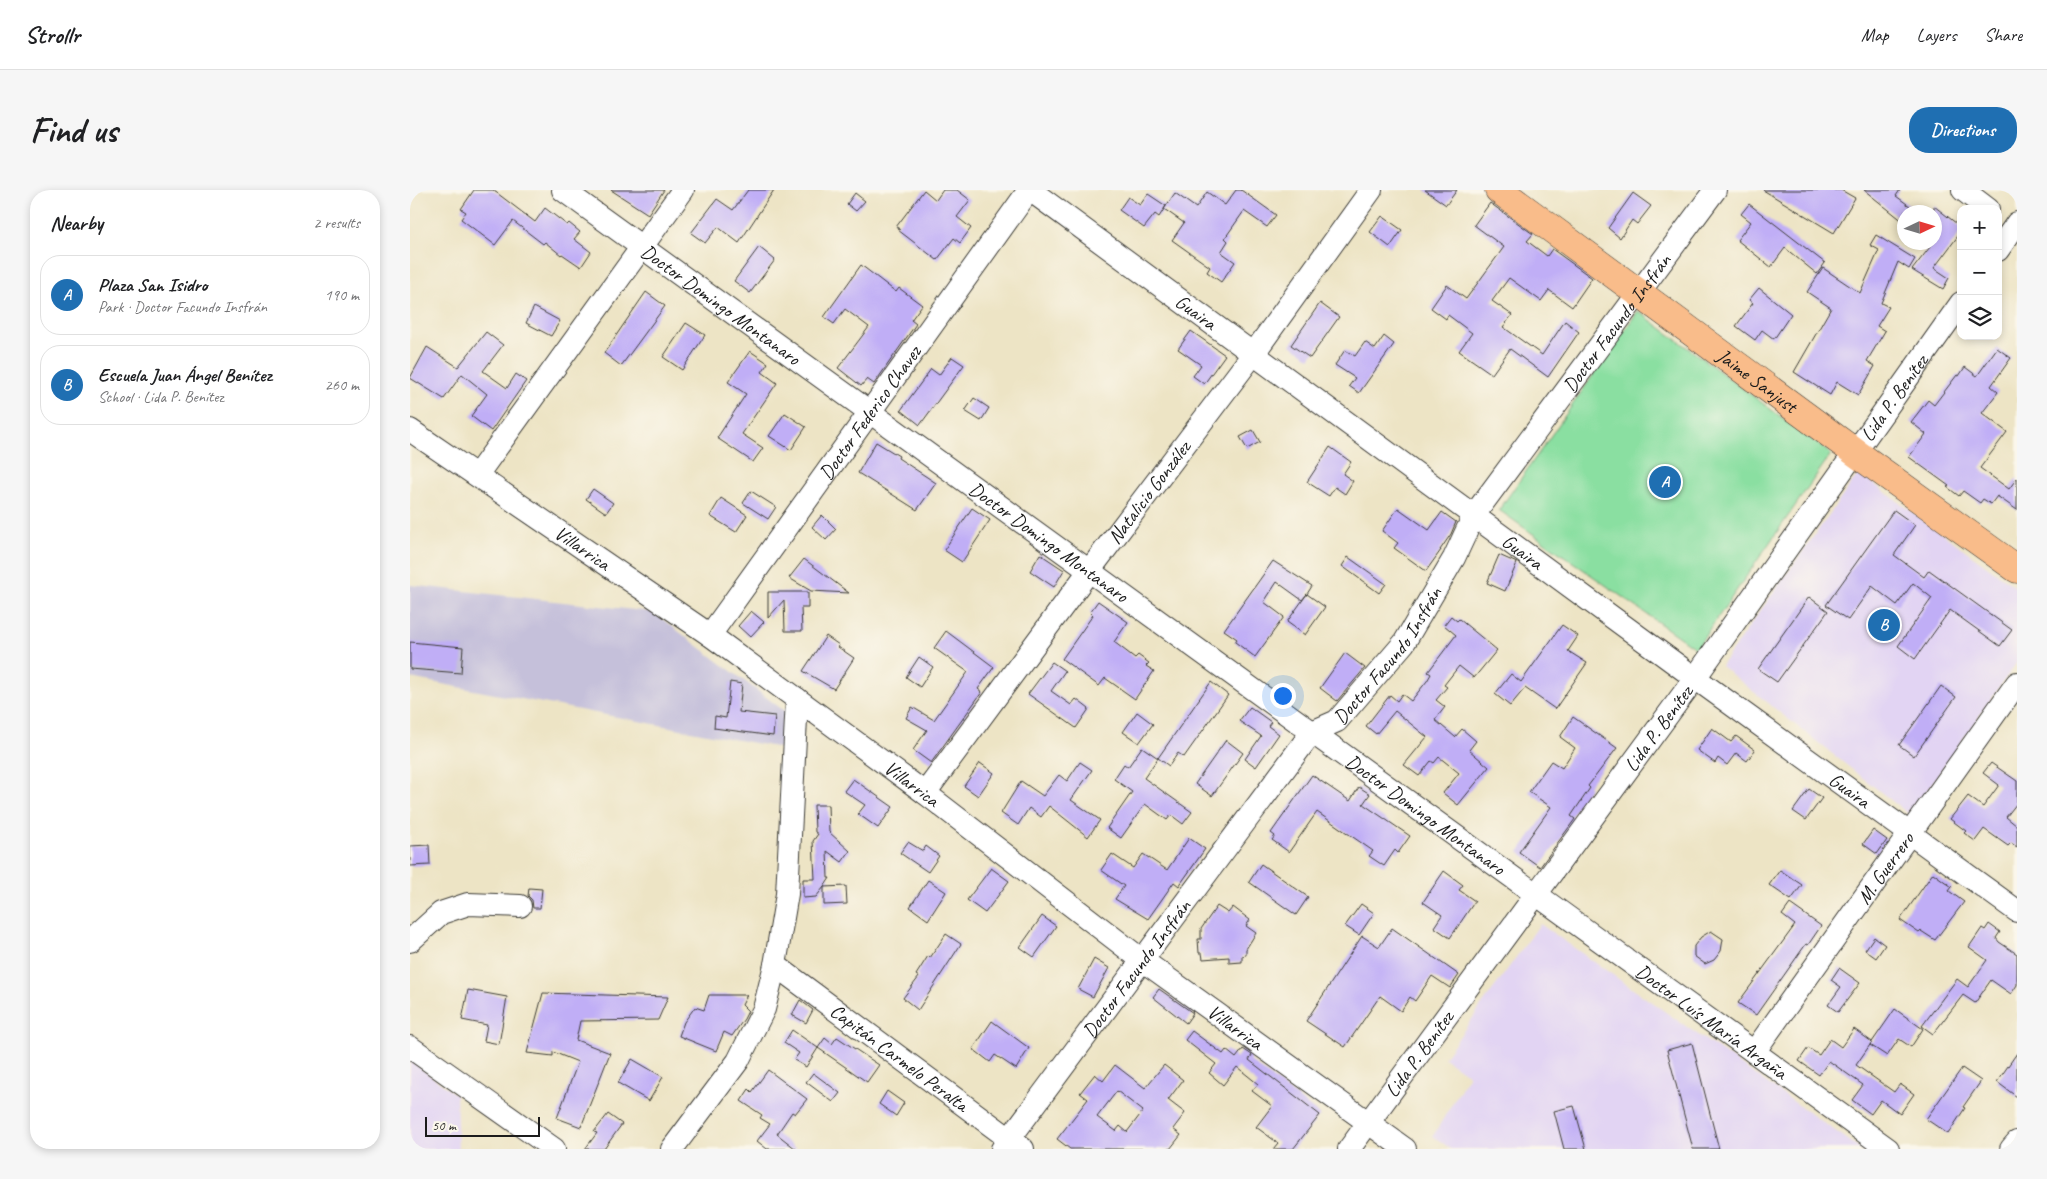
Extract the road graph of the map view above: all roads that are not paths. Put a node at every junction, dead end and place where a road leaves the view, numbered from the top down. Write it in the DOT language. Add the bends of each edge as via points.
graph roads {
  1 [pos="563,190"];
  2 [pos="683,190"];
  3 [pos="1030,190"];
  4 [pos="1371,190"];
  5 [pos="1499,190"];
  6 [pos="1715,190"];
  7 [pos="1964,190"];
  8 [pos="1983,205"];
  9 [pos="2011,224"];
  10 [pos="2002,242"];
  11 [pos="641,246"];
  12 [pos="1638,293"];
  13 [pos="1957,309"];
  14 [pos="1254,353"];
  15 [pos="870,412"];
  16 [pos="410,430"];
  17 [pos="1856,453"];
  18 [pos="477,475"];
  19 [pos="1474,515"];
  20 [pos="2017,569"];
  21 [pos="1089,571"];
  22 [pos="710,635"];
  23 [pos="1695,678"];
  24 [pos="2017,683"];
  25 [pos="797,699"];
  26 [pos="1312,732"];
  27 [pos="925,793"];
  28 [pos="1911,834"];
  29 [pos="1535,894"];
  30 [pos="520,906"];
  31 [pos="2017,911"];
  32 [pos="410,942"];
  33 [pos="1142,960"];
  34 [pos="775,965"];
  35 [pos="410,1047"];
  36 [pos="1754,1052"];
  37 [pos="1369,1123"];
  38 [pos="2017,1142"];
  39 [pos="1011,1146"];
  40 [pos="554,1149"];
  41 [pos="672,1149"];
  42 [pos="1349,1149"];
  43 [pos="1405,1149"];
  44 [pos="1888,1149"];
  45 [pos="2012,1149"];
  1 -- 11 [label="street, Doctor Domingo Montanaro"];
  2 -- 11 [label="street"];
  3 -- 14 [label="street, Guaira"];
  3 -- 15 [label="street, Doctor Federico Chavez"];
  4 -- 14 [label="street, Natalicio González"];
  5 -- 12 [label="main road, Jaime Sanjust"];
  6 -- 12 [label="street, Doctor Facundo Insfrán"];
  7 -- 8 [label="street"];
  9 -- 10 [label="street"];
  11 -- 15 [label="street, Doctor Domingo Montanaro"];
  11 -- 18 [label="street"];
  12 -- 17 [label="main road, Jaime Sanjust"];
  12 -- 19 [label="street, Doctor Facundo Insfrán"];
  13 -- 17 [label="street, Lida P. Benítez"];
  14 -- 19 [label="street, Guaira"];
  14 -- 21 [label="street, Natalicio González"];
  15 -- 21 [label="street, Doctor Domingo Montanaro"];
  15 -- 22 [label="street, Doctor Federico Chavez"];
  16 -- 18 [label="street, Villarrica"];
  17 -- 20 [label="main road, Jaime Sanjust"];
  17 -- 23 [label="street, Lida P. Benítez"];
  18 -- 22 [label="street, Villarrica"];
  19 -- 23 [label="street, Guaira"];
  19 -- 26 [label="street, Doctor Facundo Insfrán" via="1454,558 1404,643 1337,721"];
  21 -- 26 [label="street, Doctor Domingo Montanaro"];
  21 -- 27 [label="street, Natalicio González"];
  22 -- 25 [label="street, Villarrica"];
  23 -- 28 [label="street, Guaira"];
  23 -- 29 [label="street, Lida P. Benítez"];
  24 -- 28 [label="street, M. Guerrero"];
  25 -- 27 [label="street, Villarrica"];
  25 -- 34 [label="street" via="787,894"];
  26 -- 29 [label="street, Doctor Domingo Montanaro"];
  26 -- 33 [label="street, Doctor Facundo Insfrán"];
  27 -- 33 [label="street, Villarrica"];
  28 -- 31 [label="street, Guaira"];
  28 -- 36 [label="street, M. Guerrero"];
  29 -- 36 [label="street, Doctor Luís María Argaña"];
  29 -- 37 [label="street, Lida P. Benítez"];
  30 -- 32 [label="street" via="468,904 441,913"];
  33 -- 37 [label="street, Villarrica"];
  33 -- 39 [label="street, Doctor Facundo Insfrán"];
  34 -- 39 [label="street, Capitán Carmelo Peralta"];
  34 -- 41 [label="street" via="764,1009 738,1062"];
  35 -- 40 [label="street"];
  36 -- 44 [label="street, Doctor Luís María Argaña"];
  37 -- 42 [label="street, Lida P. Benítez"];
  37 -- 43 [label="street, Villarrica"];
  38 -- 45 [label="street"];
}
